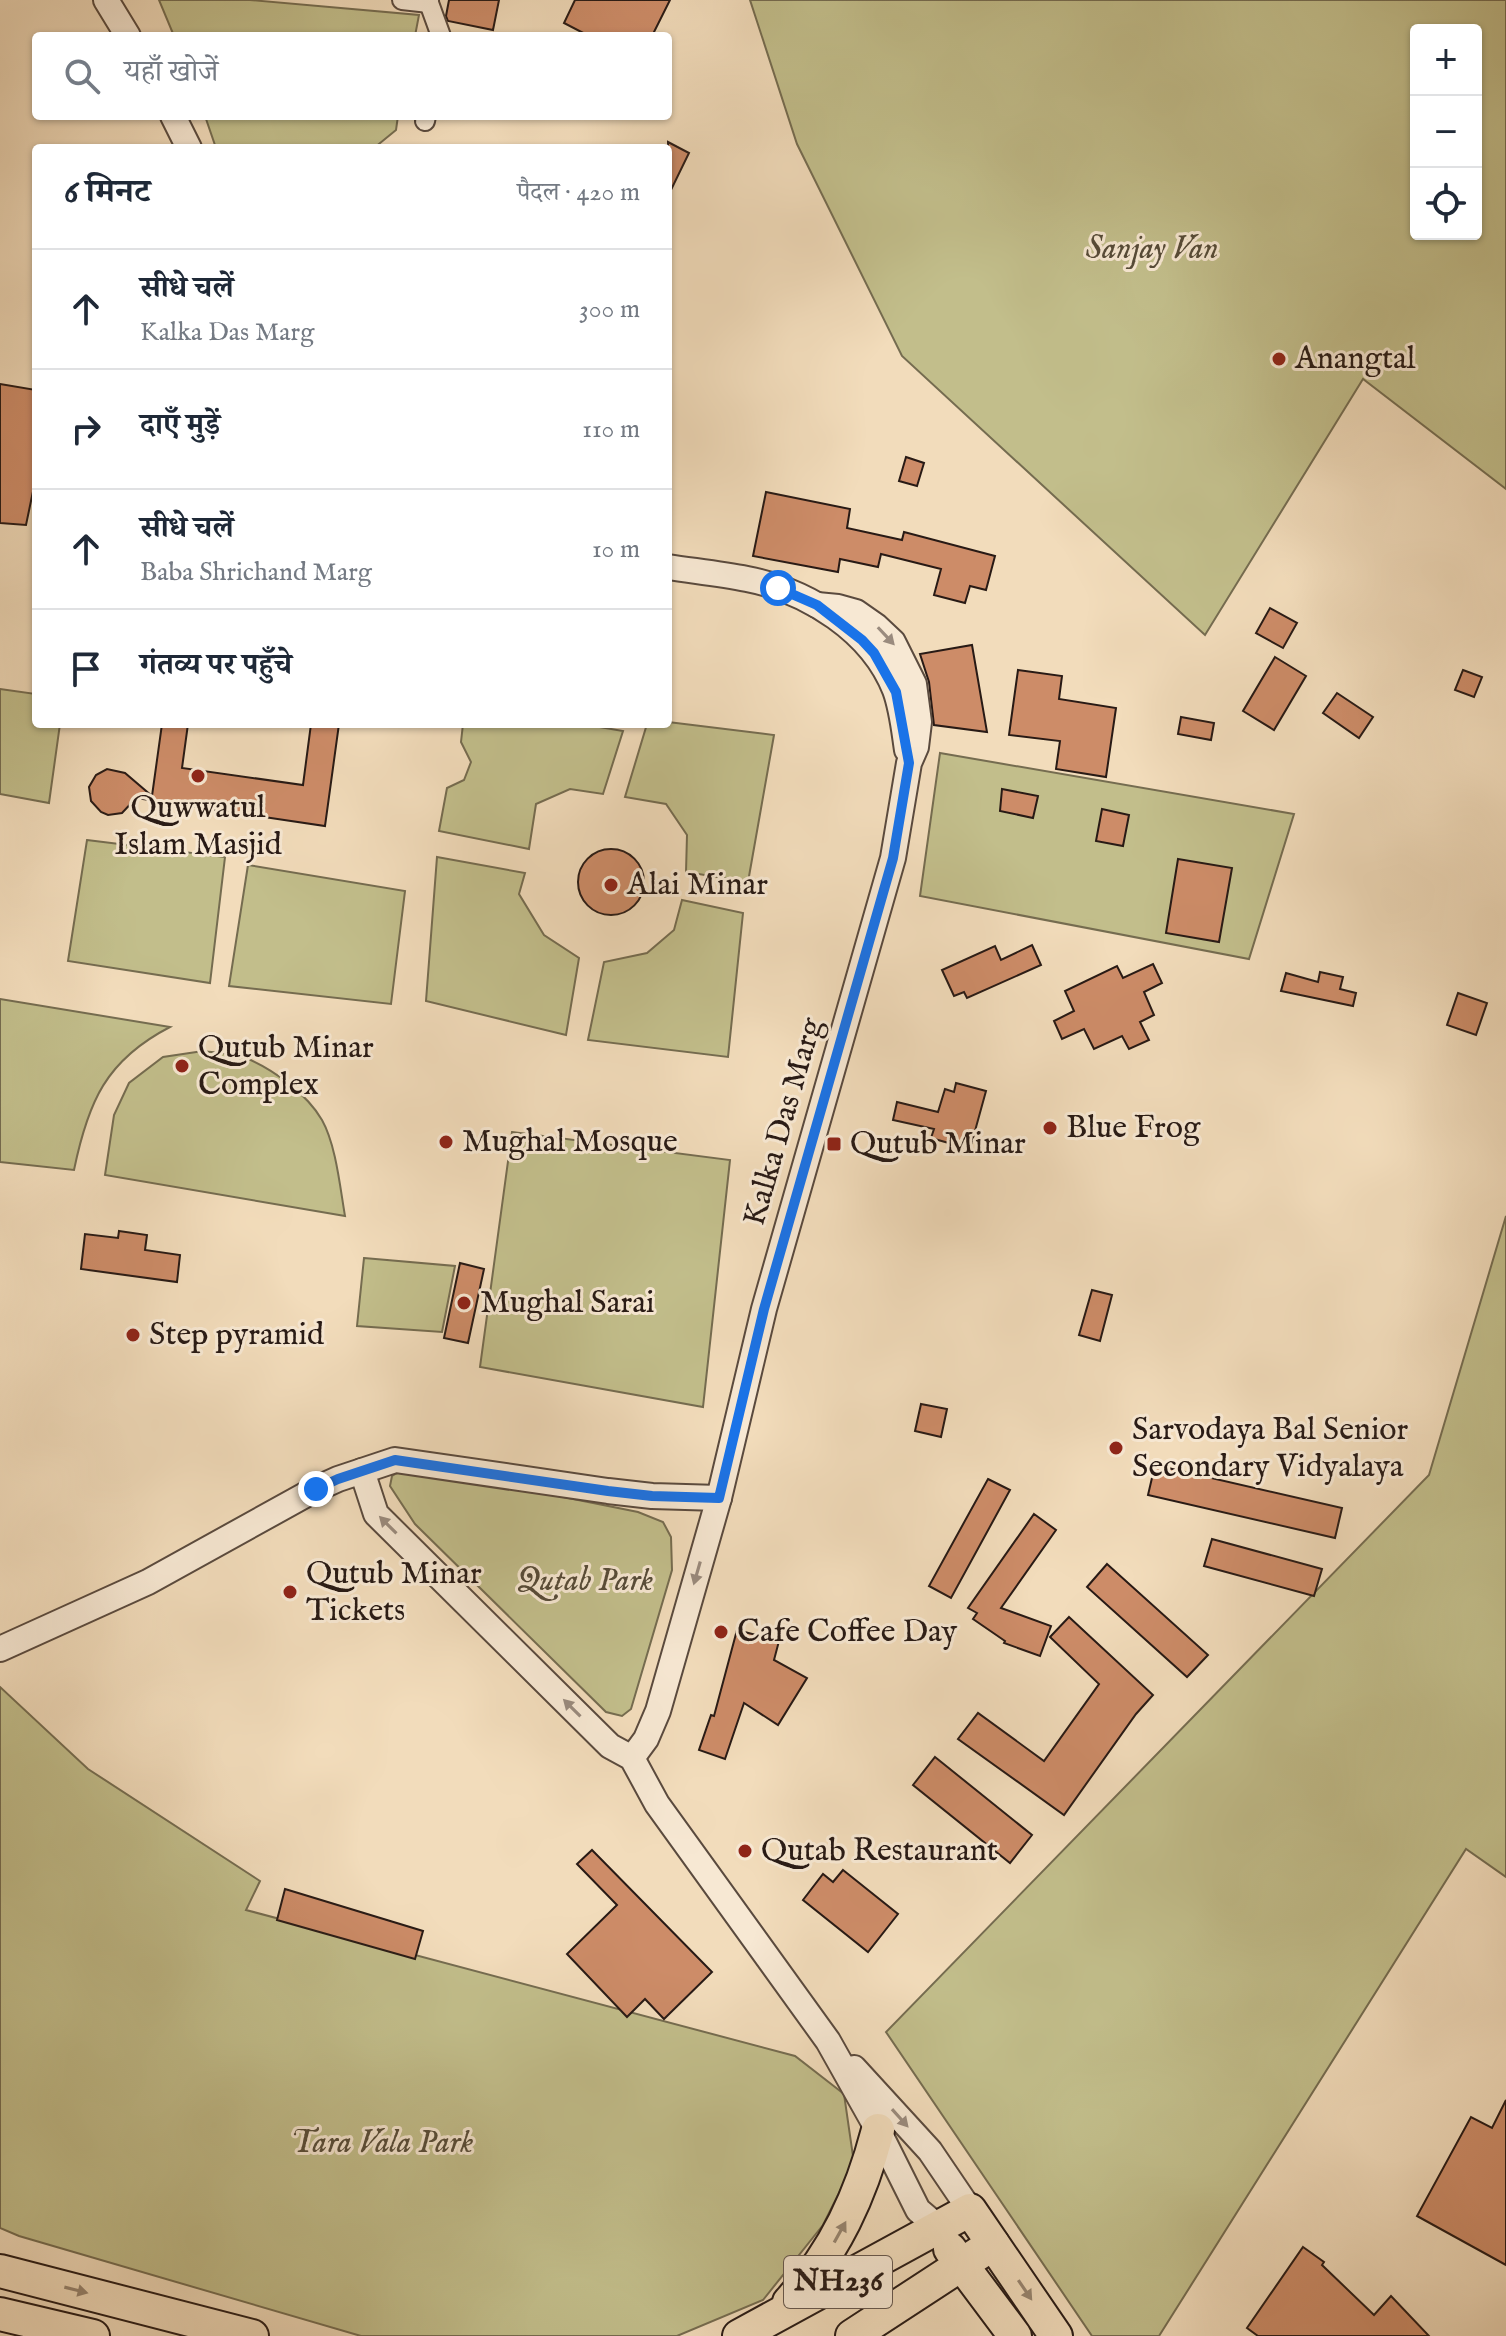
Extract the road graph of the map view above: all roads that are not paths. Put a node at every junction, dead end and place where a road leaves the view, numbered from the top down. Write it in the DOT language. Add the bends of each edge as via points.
graph roads {
  1 [pos="106,0"];
  2 [pos="402,0"];
  3 [pos="429,1"];
  4 [pos="126,32"];
  5 [pos="440,32"];
  6 [pos="175,120"];
  7 [pos="187,144"];
  8 [pos="672,568"];
  9 [pos="362,1471"];
  10 [pos="719,1498"];
  11 [pos="0,1649"];
  12 [pos="632,1758"];
  13 [pos="828,2041"];
  14 [pos="878,2130"];
  15 [pos="970,2210"];
  16 [pos="938,2227"];
  17 [pos="993,2244"];
  18 [pos="960,2265"];
  19 [pos="0,2271"];
  20 [pos="0,2314"];
  21 [pos="776,2316"];
  22 [pos="93,2336"];
  23 [pos="252,2336"];
  24 [pos="739,2336"];
  25 [pos="852,2336"];
  26 [pos="1015,2336"];
  27 [pos="1056,2336"];
  1 -- 4 [label="street"];
  2 -- 3 [label="street"];
  3 -- 5 [label="street"];
  6 -- 7 [label="street"];
  8 -- 10 [label="street, Kalka Das Marg" via="750,580 817,605 856,612 893,642 918,701 916,747 893,858 767,1298"];
  9 -- 10 [label="street" via="395,1460 413,1461 581,1488"];
  9 -- 11 [label="street" via="316,1489 148,1582"];
  12 -- 9 [label="street, one-way" via="610,1746 376,1514"];
  10 -- 12 [label="street, Kalka Das Marg, one-way" via="658,1711"];
  12 -- 13 [label="street" via="657,1804"];
  13 -- 14 [label="street"];
  13 -- 15 [label="street, one-way" via="930,2151"];
  14 -- 16 [label="street" via="918,2210"];
  21 -- 14 [label="highway, one-way" via="830,2249 856,2198"];
  15 -- 16 [label="highway, NH236"];
  15 -- 17 [label="highway"];
  16 -- 18 [label="highway"];
  16 -- 21 [label="highway, NH236"];
  17 -- 18 [label="highway, NH236"];
  17 -- 27 [label="highway, one-way"];
  18 -- 25 [label="highway, NH236"];
  18 -- 26 [label="highway"];
  19 -- 23 [label="highway, one-way"];
  20 -- 22 [label="highway"];
  21 -- 24 [label="highway, NH236"];
}
